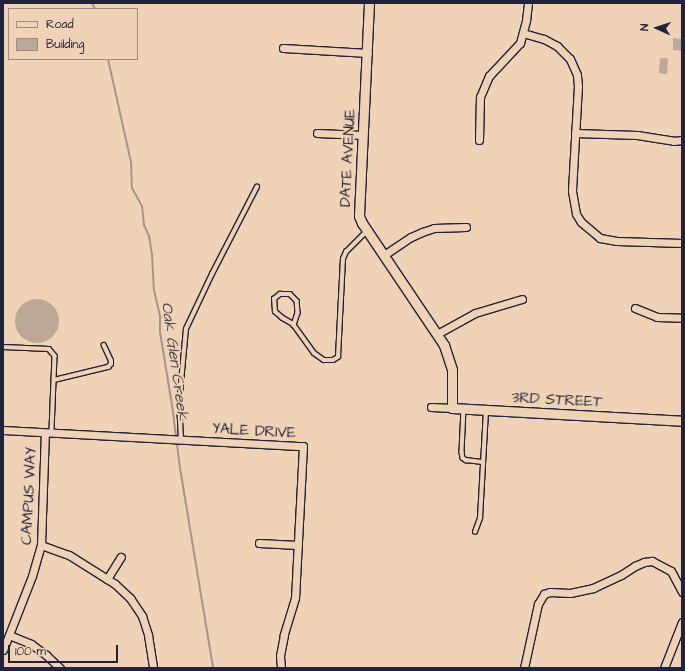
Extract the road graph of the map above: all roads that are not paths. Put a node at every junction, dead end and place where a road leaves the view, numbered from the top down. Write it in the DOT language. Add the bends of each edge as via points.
graph roads {
  1 [pos="370,3"];
  2 [pos="528,3"];
  3 [pos="523,33"];
  4 [pos="283,48"];
  5 [pos="368,53"];
  6 [pos="575,132"];
  7 [pos="317,133"];
  8 [pos="363,135"];
  9 [pos="479,140"];
  10 [pos="682,140"];
  11 [pos="257,187"];
  12 [pos="466,227"];
  13 [pos="367,231"];
  14 [pos="682,243"];
  15 [pos="384,255"];
  16 [pos="522,299"];
  17 [pos="635,308"];
  18 [pos="682,318"];
  19 [pos="294,325"];
  20 [pos="437,334"];
  21 [pos="104,346"];
  22 [pos="3,347"];
  23 [pos="54,380"];
  24 [pos="431,407"];
  25 [pos="452,408"];
  26 [pos="464,408"];
  27 [pos="486,410"];
  28 [pos="682,421"];
  29 [pos="3,430"];
  30 [pos="48,433"];
  31 [pos="181,440"];
  32 [pos="483,462"];
  33 [pos="475,532"];
  34 [pos="259,543"];
  35 [pos="41,545"];
  36 [pos="298,545"];
  37 [pos="121,557"];
  38 [pos="107,579"];
  39 [pos="682,592"];
  40 [pos="682,622"];
  41 [pos="9,635"];
  42 [pos="3,650"];
  43 [pos="60,668"];
  44 [pos="153,668"];
  45 [pos="281,668"];
  46 [pos="524,668"];
  47 [pos="664,668"];
  1 -- 5 [label="street, DATE AVENUE"];
  2 -- 3 [label="street"];
  3 -- 6 [label="street" via="552,42 572,63 578,86"];
  3 -- 9 [label="street" via="514,51 489,76 482,90 479,106"];
  4 -- 5 [label="street"];
  5 -- 8 [label="street, DATE AVENUE"];
  6 -- 10 [label="street"];
  6 -- 14 [label="street" via="572,199 576,214 584,225 604,239"];
  7 -- 8 [label="street"];
  8 -- 13 [label="street, DATE AVENUE" via="358,207 359,216"];
  11 -- 31 [label="lane" via="186,329 179,404"];
  12 -- 15 [label="street" via="434,228 411,237"];
  13 -- 15 [label="street, DATE AVENUE"];
  13 -- 19 [label="lane" via="346,252 343,259 338,357 328,361 318,357"];
  15 -- 20 [label="street, DATE AVENUE"];
  16 -- 20 [label="street" via="475,313"];
  17 -- 18 [label="street" via="656,317"];
  19 -- 19 [label="lane" via="298,313 297,301 290,294 280,294 274,299 275,312"];
  20 -- 25 [label="street, DATE AVENUE" via="444,345 452,370"];
  21 -- 23 [label="lane" via="112,361 108,367"];
  22 -- 23 [label="lane" via="49,349 56,356"];
  23 -- 30 [label="lane"];
  24 -- 25 [label="street, 3RD STREET"];
  25 -- 26 [label="street, 3RD STREET"];
  26 -- 27 [label="street, 3RD STREET"];
  26 -- 32 [label="lane" via="463,458"];
  27 -- 28 [label="street, 3RD STREET"];
  27 -- 32 [label="lane"];
  29 -- 30 [label="street, YALE DRIVE"];
  30 -- 31 [label="street, YALE DRIVE"];
  30 -- 35 [label="street, CAMPUS WAY"];
  31 -- 36 [label="street, YALE DRIVE" via="303,446"];
  32 -- 33 [label="lane" via="480,518"];
  34 -- 36 [label="street"];
  35 -- 38 [label="street" via="69,555"];
  35 -- 41 [label="street, CAMPUS WAY"];
  36 -- 45 [label="street, YALE DRIVE" via="295,598 284,635 280,656"];
  37 -- 38 [label="street"];
  38 -- 44 [label="street" via="130,598 142,616"];
  39 -- 46 [label="street" via="671,571 652,561 640,564 593,588 570,593 544,594 538,604"];
  40 -- 47 [label="street"];
  41 -- 42 [label="street, CAMPUS WAY"];
  41 -- 43 [label="street" via="31,644"];
}
